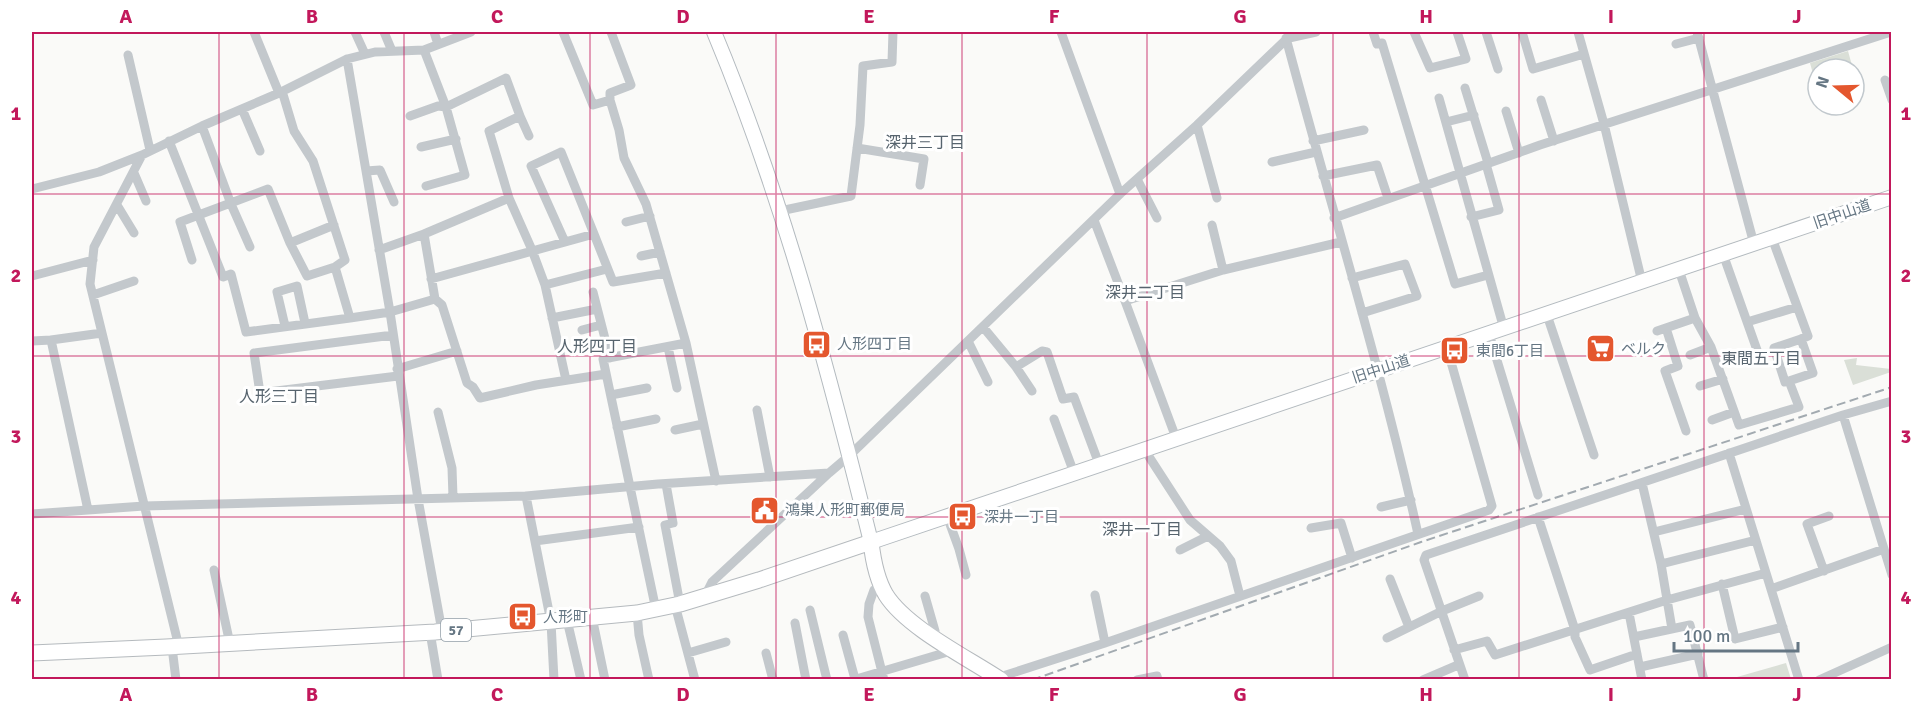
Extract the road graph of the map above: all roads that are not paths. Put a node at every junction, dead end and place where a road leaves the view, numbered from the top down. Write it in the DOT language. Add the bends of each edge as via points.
graph roads {
  1 [pos="254,32"];
  2 [pos="355,32"];
  3 [pos="384,32"];
  4 [pos="434,32"];
  5 [pos="471,32"];
  6 [pos="563,32"];
  7 [pos="611,32"];
  8 [pos="714,32"];
  9 [pos="893,32"];
  10 [pos="1061,32"];
  11 [pos="1316,32"];
  12 [pos="1373,32"];
  13 [pos="1414,32"];
  14 [pos="1459,32"];
  15 [pos="1486,32"];
  16 [pos="1522,32"];
  17 [pos="1578,32"];
  18 [pos="1891,32"];
  19 [pos="1290,35"];
  20 [pos="1698,35"];
  21 [pos="1870,35"];
  22 [pos="438,44"];
  23 [pos="1676,44"];
  24 [pos="424,50"];
  25 [pos="392,51"];
  26 [pos="365,54"];
  27 [pos="1584,54"];
  28 [pos="128,55"];
  29 [pos="347,59"];
  30 [pos="1498,69"];
  31 [pos="1885,80"];
  32 [pos="1465,88"];
  33 [pos="1712,88"];
  34 [pos="281,92"];
  35 [pos="1439,98"];
  36 [pos="610,100"];
  37 [pos="1540,100"];
  38 [pos="1892,100"];
  39 [pos="446,107"];
  40 [pos="242,109"];
  41 [pos="1506,111"];
  42 [pos="410,116"];
  43 [pos="1474,116"];
  44 [pos="520,117"];
  45 [pos="1446,122"];
  46 [pos="1604,124"];
  47 [pos="1197,125"];
  48 [pos="202,126"];
  49 [pos="1364,130"];
  50 [pos="529,135"];
  51 [pos="456,139"];
  52 [pos="169,141"];
  53 [pos="1313,141"];
  54 [pos="1554,141"];
  55 [pos="421,147"];
  56 [pos="857,148"];
  57 [pos="260,150"];
  58 [pos="146,152"];
  59 [pos="1316,152"];
  60 [pos="1519,153"];
  61 [pos="1272,162"];
  62 [pos="1487,164"];
  63 [pos="366,171"];
  64 [pos="134,173"];
  65 [pos="1459,174"];
  66 [pos="1323,176"];
  67 [pos="1137,179"];
  68 [pos="920,185"];
  69 [pos="426,186"];
  70 [pos="1426,187"];
  71 [pos="32,189"];
  72 [pos="1120,194"];
  73 [pos="1892,197"];
  74 [pos="509,198"];
  75 [pos="1217,198"];
  76 [pos="1388,198"];
  77 [pos="146,201"];
  78 [pos="394,202"];
  79 [pos="231,204"];
  80 [pos="117,205"];
  81 [pos="780,211"];
  82 [pos="200,215"];
  83 [pos="650,216"];
  84 [pos="1471,217"];
  85 [pos="1157,218"];
  86 [pos="1334,218"];
  87 [pos="1094,220"];
  88 [pos="626,222"];
  89 [pos="334,225"];
  90 [pos="1212,225"];
  91 [pos="134,233"];
  92 [pos="424,234"];
  93 [pos="594,234"];
  94 [pos="1772,238"];
  95 [pos="565,242"];
  96 [pos="1341,242"];
  97 [pos="290,243"];
  98 [pos="1754,244"];
  99 [pos="250,247"];
  100 [pos="379,250"];
  101 [pos="532,250"];
  102 [pos="660,252"];
  103 [pos="1722,254"];
  104 [pos="641,256"];
  105 [pos="93,260"];
  106 [pos="192,260"];
  107 [pos="335,267"];
  108 [pos="607,269"];
  109 [pos="1223,270"];
  110 [pos="1679,270"];
  111 [pos="666,273"];
  112 [pos="1488,275"];
  113 [pos="32,276"];
  114 [pos="1352,278"];
  115 [pos="431,279"];
  116 [pos="134,281"];
  117 [pos="1642,282"];
  118 [pos="545,285"];
  119 [pos="593,292"];
  120 [pos="93,295"];
  121 [pos="435,299"];
  122 [pos="1125,301"];
  123 [pos="1797,307"];
  124 [pos="597,309"];
  125 [pos="390,312"];
  126 [pos="1362,313"];
  127 [pos="1547,315"];
  128 [pos="350,318"];
  129 [pos="552,318"];
  130 [pos="1695,318"];
  131 [pos="1747,322"];
  132 [pos="305,323"];
  133 [pos="601,324"];
  134 [pos="285,326"];
  135 [pos="983,327"];
  136 [pos="1504,329"];
  137 [pos="582,330"];
  138 [pos="102,333"];
  139 [pos="1489,334"];
  140 [pos="393,335"];
  141 [pos="1801,339"];
  142 [pos="51,340"];
  143 [pos="32,341"];
  144 [pos="968,341"];
  145 [pos="686,342"];
  146 [pos="668,346"];
  147 [pos="1711,347"];
  148 [pos="1447,348"];
  149 [pos="1757,350"];
  150 [pos="457,351"];
  151 [pos="1690,355"];
  152 [pos="610,358"];
  153 [pos="1016,367"];
  154 [pos="1378,370"];
  155 [pos="398,373"];
  156 [pos="606,374"];
  157 [pos="1723,379"];
  158 [pos="566,380"];
  159 [pos="1789,381"];
  160 [pos="988,382"];
  161 [pos="1700,386"];
  162 [pos="647,388"];
  163 [pos="677,388"];
  164 [pos="1032,391"];
  165 [pos="611,395"];
  166 [pos="1892,401"];
  167 [pos="757,410"];
  168 [pos="438,412"];
  169 [pos="1734,412"];
  170 [pos="1843,415"];
  171 [pos="656,419"];
  172 [pos="1054,419"];
  173 [pos="1712,420"];
  174 [pos="703,424"];
  175 [pos="617,427"];
  176 [pos="675,430"];
  177 [pos="1686,431"];
  178 [pos="1176,438"];
  179 [pos="1144,449"];
  180 [pos="1729,453"];
  181 [pos="1594,455"];
  182 [pos="849,456"];
  183 [pos="1099,464"];
  184 [pos="1074,472"];
  185 [pos="829,473"];
  186 [pos="770,477"];
  187 [pos="716,481"];
  188 [pos="1642,483"];
  189 [pos="666,484"];
  190 [pos="630,487"];
  191 [pos="1538,495"];
  192 [pos="526,496"];
  193 [pos="453,497"];
  194 [pos="418,499"];
  195 [pos="1411,500"];
  196 [pos="144,506"];
  197 [pos="1381,507"];
  198 [pos="1746,509"];
  199 [pos="88,510"];
  200 [pos="32,514"];
  201 [pos="946,516"];
  202 [pos="1828,516"];
  203 [pos="1538,517"];
  204 [pos="639,527"];
  205 [pos="1311,528"];
  206 [pos="1654,532"];
  207 [pos="1418,534"];
  208 [pos="1208,536"];
  209 [pos="1756,540"];
  210 [pos="535,541"];
  211 [pos="871,542"];
  212 [pos="1884,549"];
  213 [pos="1180,550"];
  214 [pos="1352,558"];
  215 [pos="1661,564"];
  216 [pos="214,570"];
  217 [pos="1824,571"];
  218 [pos="1766,573"];
  219 [pos="966,575"];
  220 [pos="1892,575"];
  221 [pos="1390,579"];
  222 [pos="1722,584"];
  223 [pos="882,587"];
  224 [pos="1771,589"];
  225 [pos="1095,595"];
  226 [pos="705,596"];
  227 [pos="926,596"];
  228 [pos="1240,596"];
  229 [pos="1479,596"];
  230 [pos="1667,600"];
  231 [pos="677,605"];
  232 [pos="656,610"];
  233 [pos="810,610"];
  234 [pos="1442,611"];
  235 [pos="637,613"];
  236 [pos="1629,613"];
  237 [pos="592,617"];
  238 [pos="567,620"];
  239 [pos="551,622"];
  240 [pos="795,623"];
  241 [pos="1409,627"];
  242 [pos="1783,627"];
  243 [pos="1672,628"];
  244 [pos="1575,630"];
  245 [pos="436,632"];
  246 [pos="843,635"];
  247 [pos="932,636"];
  248 [pos="1634,637"];
  249 [pos="1387,638"];
  250 [pos="726,642"];
  251 [pos="1106,643"];
  252 [pos="230,644"];
  253 [pos="176,647"];
  254 [pos="1892,647"];
  255 [pos="953,649"];
  256 [pos="1454,650"];
  257 [pos="32,653"];
  258 [pos="688,653"];
  259 [pos="766,653"];
  260 [pos="1637,654"];
  261 [pos="1698,654"];
  262 [pos="1458,664"];
  263 [pos="1640,668"];
  264 [pos="883,676"];
  265 [pos="993,678"];
  266 [pos="854,679"];
  267 [pos="176,680"];
  268 [pos="438,680"];
  269 [pos="554,680"];
  270 [pos="581,680"];
  271 [pos="605,680"];
  272 [pos="649,680"];
  273 [pos="695,680"];
  274 [pos="773,680"];
  275 [pos="806,680"];
  276 [pos="827,680"];
  277 [pos="1137,680"];
  278 [pos="1158,680"];
  279 [pos="1423,680"];
  280 [pos="1465,680"];
  281 [pos="1642,680"];
  282 [pos="1704,680"];
  283 [pos="1799,680"];
  284 [pos="1819,680"];
  1 -- 34 [label="street"];
  2 -- 26 [label="street"];
  3 -- 25 [label="street"];
  4 -- 22 [label="street"];
  5 -- 22 [label="street"];
  6 -- 36 [label="street" via="593,105"];
  7 -- 36 [label="street" via="631,85 610,93"];
  8 -- 81 [label="main road"];
  9 -- 56 [label="street" via="892,62 863,66"];
  10 -- 72 [label="street"];
  11 -- 19 [label="street"];
  12 -- 70 [label="street" via="1377,44 1382,43"];
  13 -- 14 [label="street" via="1430,68 1466,59"];
  15 -- 30 [label="street"];
  16 -- 27 [label="street" via="1533,69"];
  17 -- 27 [label="street"];
  18 -- 21 [label="street"];
  19 -- 47 [label="street"];
  19 -- 53 [label="street"];
  20 -- 23 [label="street"];
  20 -- 33 [label="street"];
  21 -- 33 [label="street"];
  22 -- 24 [label="street"];
  24 -- 25 [label="street"];
  24 -- 39 [label="street"];
  25 -- 26 [label="street"];
  26 -- 29 [label="street"];
  27 -- 46 [label="street"];
  28 -- 58 [label="street"];
  29 -- 34 [label="street"];
  29 -- 63 [label="street"];
  31 -- 38 [label="street"];
  32 -- 43 [label="street"];
  33 -- 46 [label="street"];
  33 -- 98 [label="street"];
  34 -- 40 [label="street"];
  34 -- 89 [label="street" via="294,130 313,161"];
  35 -- 45 [label="street"];
  36 -- 83 [label="street" via="624,158"];
  37 -- 54 [label="street"];
  39 -- 42 [label="street"];
  39 -- 44 [label="street" via="506,78"];
  39 -- 51 [label="street"];
  40 -- 48 [label="street"];
  40 -- 57 [label="street"];
  41 -- 60 [label="street"];
  43 -- 45 [label="street"];
  43 -- 62 [label="street"];
  44 -- 50 [label="street"];
  44 -- 74 [label="street" via="489,131"];
  45 -- 65 [label="street"];
  46 -- 54 [label="street"];
  46 -- 117 [label="street"];
  47 -- 67 [label="street"];
  47 -- 75 [label="street"];
  48 -- 52 [label="street"];
  48 -- 79 [label="street"];
  49 -- 53 [label="street"];
  51 -- 55 [label="street"];
  51 -- 69 [label="street" via="465,175"];
  52 -- 58 [label="street"];
  52 -- 82 [label="street"];
  53 -- 59 [label="street"];
  54 -- 60 [label="street"];
  56 -- 68 [label="street" via="924,159"];
  56 -- 81 [label="street" via="851,196"];
  58 -- 64 [label="street"];
  58 -- 71 [label="street" via="99,172"];
  59 -- 61 [label="street"];
  59 -- 66 [label="street"];
  60 -- 62 [label="street"];
  62 -- 65 [label="street"];
  62 -- 84 [label="street" via="1499,210"];
  63 -- 78 [label="street" via="380,170"];
  63 -- 100 [label="street"];
  64 -- 77 [label="street"];
  64 -- 80 [label="street"];
  65 -- 70 [label="street"];
  65 -- 84 [label="street"];
  66 -- 76 [label="street" via="1377,165"];
  66 -- 86 [label="street"];
  67 -- 72 [label="street"];
  67 -- 85 [label="street"];
  70 -- 76 [label="street"];
  70 -- 112 [label="street" via="1455,284"];
  72 -- 87 [label="street"];
  73 -- 94 [label="main road, 旧中山道"];
  74 -- 92 [label="street"];
  74 -- 101 [label="street"];
  76 -- 86 [label="street"];
  79 -- 82 [label="street"];
  79 -- 97 [label="street" via="268,189"];
  79 -- 99 [label="street"];
  80 -- 91 [label="street"];
  80 -- 105 [label="street" via="94,247"];
  81 -- 182 [label="main road"];
  82 -- 106 [label="street" via="180,222"];
  82 -- 134 [label="street" via="224,277 231,274 246,332"];
  83 -- 88 [label="street"];
  83 -- 102 [label="street"];
  84 -- 112 [label="street"];
  86 -- 96 [label="street"];
  87 -- 122 [label="street"];
  87 -- 135 [label="street"];
  89 -- 97 [label="street"];
  89 -- 107 [label="street" via="345,260"];
  90 -- 109 [label="street"];
  92 -- 100 [label="street"];
  92 -- 115 [label="street"];
  93 -- 95 [label="street"];
  93 -- 95 [label="street" via="561,152 531,166"];
  93 -- 108 [label="street"];
  94 -- 98 [label="main road, 旧中山道"];
  94 -- 123 [label="street"];
  95 -- 101 [label="street"];
  96 -- 109 [label="street"];
  96 -- 114 [label="street"];
  97 -- 107 [label="street" via="307,276"];
  98 -- 103 [label="main road, 旧中山道"];
  100 -- 125 [label="street"];
  101 -- 115 [label="street"];
  101 -- 118 [label="street"];
  102 -- 104 [label="street"];
  102 -- 111 [label="street"];
  103 -- 110 [label="main road, 旧中山道"];
  103 -- 131 [label="street"];
  105 -- 113 [label="street"];
  105 -- 120 [label="street"];
  107 -- 128 [label="street"];
  108 -- 111 [label="street" via="614,282"];
  108 -- 118 [label="street"];
  109 -- 122 [label="street"];
  110 -- 117 [label="main road, 旧中山道"];
  110 -- 130 [label="street"];
  111 -- 145 [label="street"];
  112 -- 136 [label="street"];
  114 -- 126 [label="street"];
  114 -- 126 [label="street" via="1406,264 1417,296"];
  115 -- 121 [label="street"];
  116 -- 120 [label="street"];
  117 -- 127 [label="main road, 旧中山道"];
  118 -- 129 [label="street"];
  119 -- 124 [label="street"];
  120 -- 138 [label="street"];
  121 -- 125 [label="street"];
  121 -- 150 [label="street" via="442,305"];
  122 -- 178 [label="street"];
  123 -- 131 [label="street"];
  123 -- 141 [label="street" via="1808,336"];
  124 -- 129 [label="street"];
  124 -- 133 [label="street"];
  125 -- 128 [label="street"];
  125 -- 140 [label="street"];
  126 -- 154 [label="street"];
  127 -- 136 [label="main road, 旧中山道"];
  127 -- 181 [label="street"];
  128 -- 132 [label="street"];
  129 -- 158 [label="street"];
  130 -- 147 [label="street"];
  130 -- 177 [label="street" via="1662,330 1678,366 1665,371"];
  131 -- 149 [label="street"];
  132 -- 134 [label="street"];
  132 -- 134 [label="street" via="297,286 277,292"];
  133 -- 137 [label="street"];
  133 -- 152 [label="street"];
  135 -- 144 [label="street"];
  135 -- 153 [label="street"];
  136 -- 139 [label="main road, 旧中山道"];
  138 -- 142 [label="street"];
  138 -- 196 [label="street"];
  139 -- 148 [label="main road, 旧中山道"];
  139 -- 191 [label="street"];
  140 -- 155 [label="street"];
  140 -- 155 [label="street" via="254,353 260,393"];
  141 -- 159 [label="street" via="1813,373"];
  141 -- 159 [label="street" via="1774,348 1785,382"];
  142 -- 143 [label="street"];
  142 -- 199 [label="street"];
  144 -- 160 [label="street"];
  144 -- 182 [label="street"];
  145 -- 146 [label="street"];
  145 -- 174 [label="street"];
  146 -- 152 [label="street"];
  146 -- 163 [label="street"];
  147 -- 151 [label="street"];
  147 -- 157 [label="street"];
  148 -- 154 [label="main road, 旧中山道"];
  148 -- 207 [label="street" via="1492,506"];
  150 -- 155 [label="street"];
  150 -- 158 [label="street" via="467,383 480,398"];
  152 -- 156 [label="street" via="603,359"];
  153 -- 164 [label="street"];
  153 -- 183 [label="street" via="1042,351 1047,352 1064,399 1074,397"];
  154 -- 178 [label="main road, 旧中山道"];
  154 -- 195 [label="street"];
  155 -- 194 [label="street"];
  156 -- 158 [label="street"];
  156 -- 165 [label="street"];
  157 -- 161 [label="street"];
  157 -- 169 [label="street"];
  159 -- 169 [label="street" via="1799,407 1739,426"];
  162 -- 165 [label="street"];
  165 -- 175 [label="street"];
  166 -- 170 [label="street"];
  167 -- 186 [label="street"];
  168 -- 193 [label="street" via="452,468"];
  169 -- 173 [label="street"];
  170 -- 180 [label="street"];
  170 -- 212 [label="street"];
  171 -- 175 [label="street"];
  172 -- 184 [label="street"];
  174 -- 176 [label="street"];
  174 -- 187 [label="street"];
  175 -- 190 [label="street"];
  178 -- 179 [label="main road, 旧中山道"];
  179 -- 183 [label="main road, 旧中山道"];
  179 -- 208 [label="street" via="1190,520"];
  180 -- 188 [label="street"];
  180 -- 198 [label="street"];
  182 -- 185 [label="street"];
  182 -- 211 [label="main road"];
  183 -- 184 [label="main road, 旧中山道"];
  184 -- 201 [label="main road, 旧中山道"];
  185 -- 186 [label="street"];
  185 -- 226 [label="street" via="712,582"];
  186 -- 187 [label="street"];
  187 -- 189 [label="street"];
  188 -- 203 [label="street"];
  188 -- 206 [label="street"];
  189 -- 190 [label="street"];
  189 -- 231 [label="street" via="673,523 665,525"];
  190 -- 192 [label="street"];
  190 -- 204 [label="street"];
  192 -- 193 [label="street"];
  192 -- 210 [label="street"];
  193 -- 194 [label="street"];
  194 -- 196 [label="street"];
  194 -- 245 [label="street"];
  195 -- 197 [label="street"];
  195 -- 207 [label="street"];
  196 -- 199 [label="street"];
  196 -- 253 [label="street"];
  198 -- 206 [label="street"];
  198 -- 209 [label="street"];
  199 -- 200 [label="street"];
  201 -- 211 [label="main road, 旧中山道"];
  201 -- 219 [label="street"];
  202 -- 217 [label="street" via="1807,524"];
  203 -- 234 [label="street" via="1426,555 1424,560"];
  203 -- 244 [label="street"];
  204 -- 210 [label="street"];
  204 -- 232 [label="street"];
  205 -- 214 [label="street" via="1341,523"];
  206 -- 215 [label="street"];
  207 -- 214 [label="street"];
  208 -- 213 [label="street"];
  208 -- 228 [label="street" via="1231,561"];
  209 -- 215 [label="street"];
  209 -- 218 [label="street"];
  210 -- 239 [label="street"];
  211 -- 223 [label="main road"];
  211 -- 226 [label="main road, 57"];
  212 -- 217 [label="street"];
  212 -- 220 [label="street"];
  214 -- 228 [label="street"];
  215 -- 230 [label="street"];
  216 -- 252 [label="street"];
  217 -- 224 [label="street"];
  218 -- 222 [label="street"];
  218 -- 224 [label="street"];
  221 -- 241 [label="street"];
  222 -- 230 [label="street"];
  222 -- 242 [label="street" via="1735,639"];
  223 -- 247 [label="main road" via="898,610"];
  223 -- 264 [label="street" via="874,590 868,617"];
  224 -- 242 [label="street"];
  225 -- 251 [label="street"];
  226 -- 231 [label="main road, 57"];
  227 -- 247 [label="street" via="935,631"];
  228 -- 251 [label="street"];
  229 -- 234 [label="street"];
  230 -- 236 [label="street"];
  230 -- 243 [label="street"];
  231 -- 232 [label="main road, 57"];
  231 -- 258 [label="street"];
  232 -- 235 [label="main road, 57"];
  233 -- 276 [label="street"];
  234 -- 241 [label="street"];
  234 -- 256 [label="street"];
  235 -- 237 [label="main road, 57"];
  235 -- 272 [label="street"];
  236 -- 244 [label="street"];
  236 -- 248 [label="street"];
  237 -- 238 [label="main road, 57"];
  237 -- 271 [label="street"];
  238 -- 239 [label="main road, 57"];
  238 -- 270 [label="street"];
  239 -- 245 [label="main road, 57"];
  239 -- 269 [label="street"];
  240 -- 275 [label="street"];
  241 -- 249 [label="street"];
  242 -- 283 [label="street"];
  243 -- 248 [label="street"];
  243 -- 261 [label="street" via="1690,625"];
  244 -- 256 [label="street" via="1495,655 1487,640"];
  244 -- 260 [label="street" via="1590,670"];
  245 -- 252 [label="main road, 57"];
  245 -- 268 [label="street"];
  246 -- 266 [label="street"];
  247 -- 255 [label="main road"];
  248 -- 260 [label="street"];
  250 -- 258 [label="street"];
  251 -- 265 [label="street"];
  252 -- 253 [label="main road, 57"];
  253 -- 257 [label="main road, 57"];
  253 -- 267 [label="street"];
  254 -- 284 [label="street"];
  255 -- 264 [label="street"];
  255 -- 265 [label="main road"];
  256 -- 262 [label="street"];
  258 -- 273 [label="street"];
  259 -- 274 [label="street"];
  260 -- 263 [label="street"];
  261 -- 263 [label="street"];
  261 -- 282 [label="street"];
  262 -- 279 [label="street"];
  262 -- 280 [label="street"];
  263 -- 281 [label="street"];
  264 -- 266 [label="street"];
  277 -- 278 [label="street" via="1157,676"];
}
